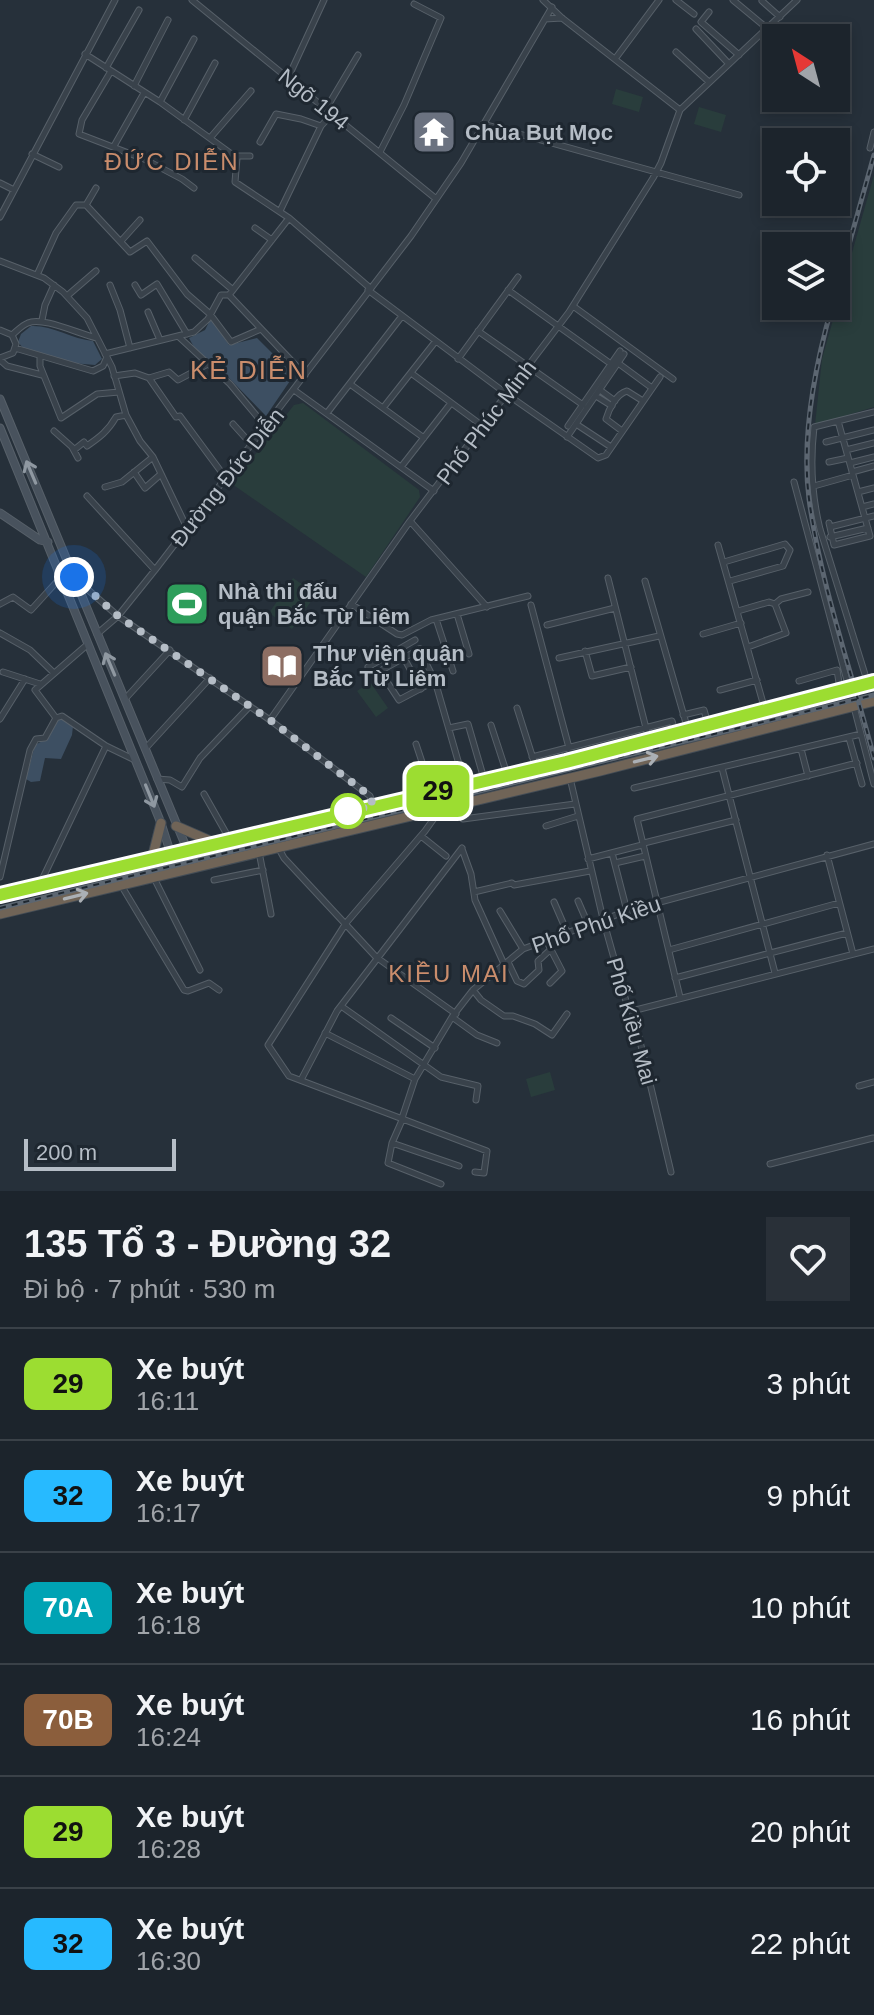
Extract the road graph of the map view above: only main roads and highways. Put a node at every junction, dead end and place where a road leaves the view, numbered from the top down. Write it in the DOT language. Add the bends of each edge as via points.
graph roads {
  1 [pos="0,399"];
  2 [pos="0,428"];
  3 [pos="0,513"];
  4 [pos="48,542"];
  5 [pos="858,687"];
  6 [pos="864,704"];
  7 [pos="488,780"];
  8 [pos="495,794"];
  9 [pos="161,823"];
  10 [pos="176,826"];
  11 [pos="215,843"];
  12 [pos="188,850"];
  13 [pos="171,854"];
  14 [pos="152,859"];
  15 [pos="194,866"];
  16 [pos="176,870"];
  17 [pos="0,895"];
  18 [pos="0,914"];
  10 -- 1 [label="main road, one-way"];
  2 -- 4 [label="main road"];
  3 -- 4 [label="main road"];
  4 -- 9 [label="main road, one-way"];
  5 -- 6 [label="highway"];
  5 -- 7 [label="highway"];
  8 -- 6 [label="highway, one-way"];
  7 -- 8 [label="highway"];
  7 -- 11 [label="highway"];
  8 -- 15 [label="highway"];
  9 -- 13 [label="main road"];
  9 -- 14 [label="highway"];
  10 -- 11 [label="highway"];
  10 -- 12 [label="main road"];
  11 -- 12 [label="highway"];
  12 -- 13 [label="highway"];
  12 -- 15 [label="main road"];
  13 -- 14 [label="highway"];
  13 -- 16 [label="main road"];
  14 -- 17 [label="highway"];
  15 -- 16 [label="highway"];
  18 -- 16 [label="highway, one-way"];
}
